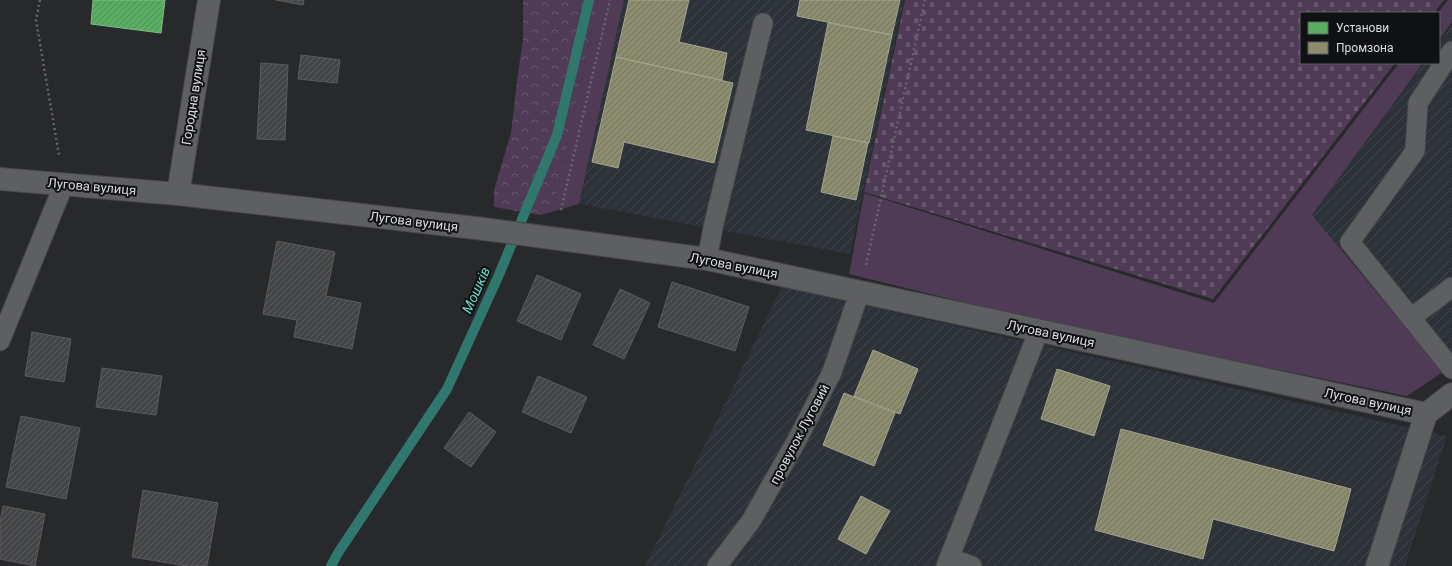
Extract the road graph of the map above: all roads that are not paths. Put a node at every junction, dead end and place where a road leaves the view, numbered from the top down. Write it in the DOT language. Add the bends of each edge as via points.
graph roads {
  1 [pos="209,0"];
  2 [pos="763,23"];
  3 [pos="1452,51"];
  4 [pos="0,179"];
  5 [pos="64,184"];
  6 [pos="178,194"];
  7 [pos="707,259"];
  8 [pos="1452,287"];
  9 [pos="860,292"];
  10 [pos="1411,318"];
  11 [pos="1039,330"];
  12 [pos="0,341"];
  13 [pos="1452,369"];
  14 [pos="1452,394"];
  15 [pos="1426,414"];
  16 [pos="948,562"];
  17 [pos="717,566"];
  18 [pos="972,566"];
  19 [pos="1377,566"];
  1 -- 6 [label="street, Городна вулиця"];
  2 -- 7 [label="lane"];
  3 -- 10 [label="lane" via="1418,103 1415,151 1350,242"];
  4 -- 5 [label="street, Лугова вулиця"];
  5 -- 6 [label="street, Лугова вулиця"];
  5 -- 12 [label="lane"];
  6 -- 7 [label="street, Лугова вулиця" via="484,229"];
  7 -- 9 [label="street, Лугова вулиця"];
  8 -- 10 [label="lane"];
  9 -- 11 [label="street, Лугова вулиця"];
  9 -- 17 [label="lane, провулок Луговий" via="832,372 797,440 751,521"];
  10 -- 13 [label="lane"];
  11 -- 15 [label="street, Лугова вулиця"];
  11 -- 16 [label="lane"];
  14 -- 15 [label="street, Лугова вулиця"];
  15 -- 19 [label="street"];
  16 -- 18 [label="lane"];
}
